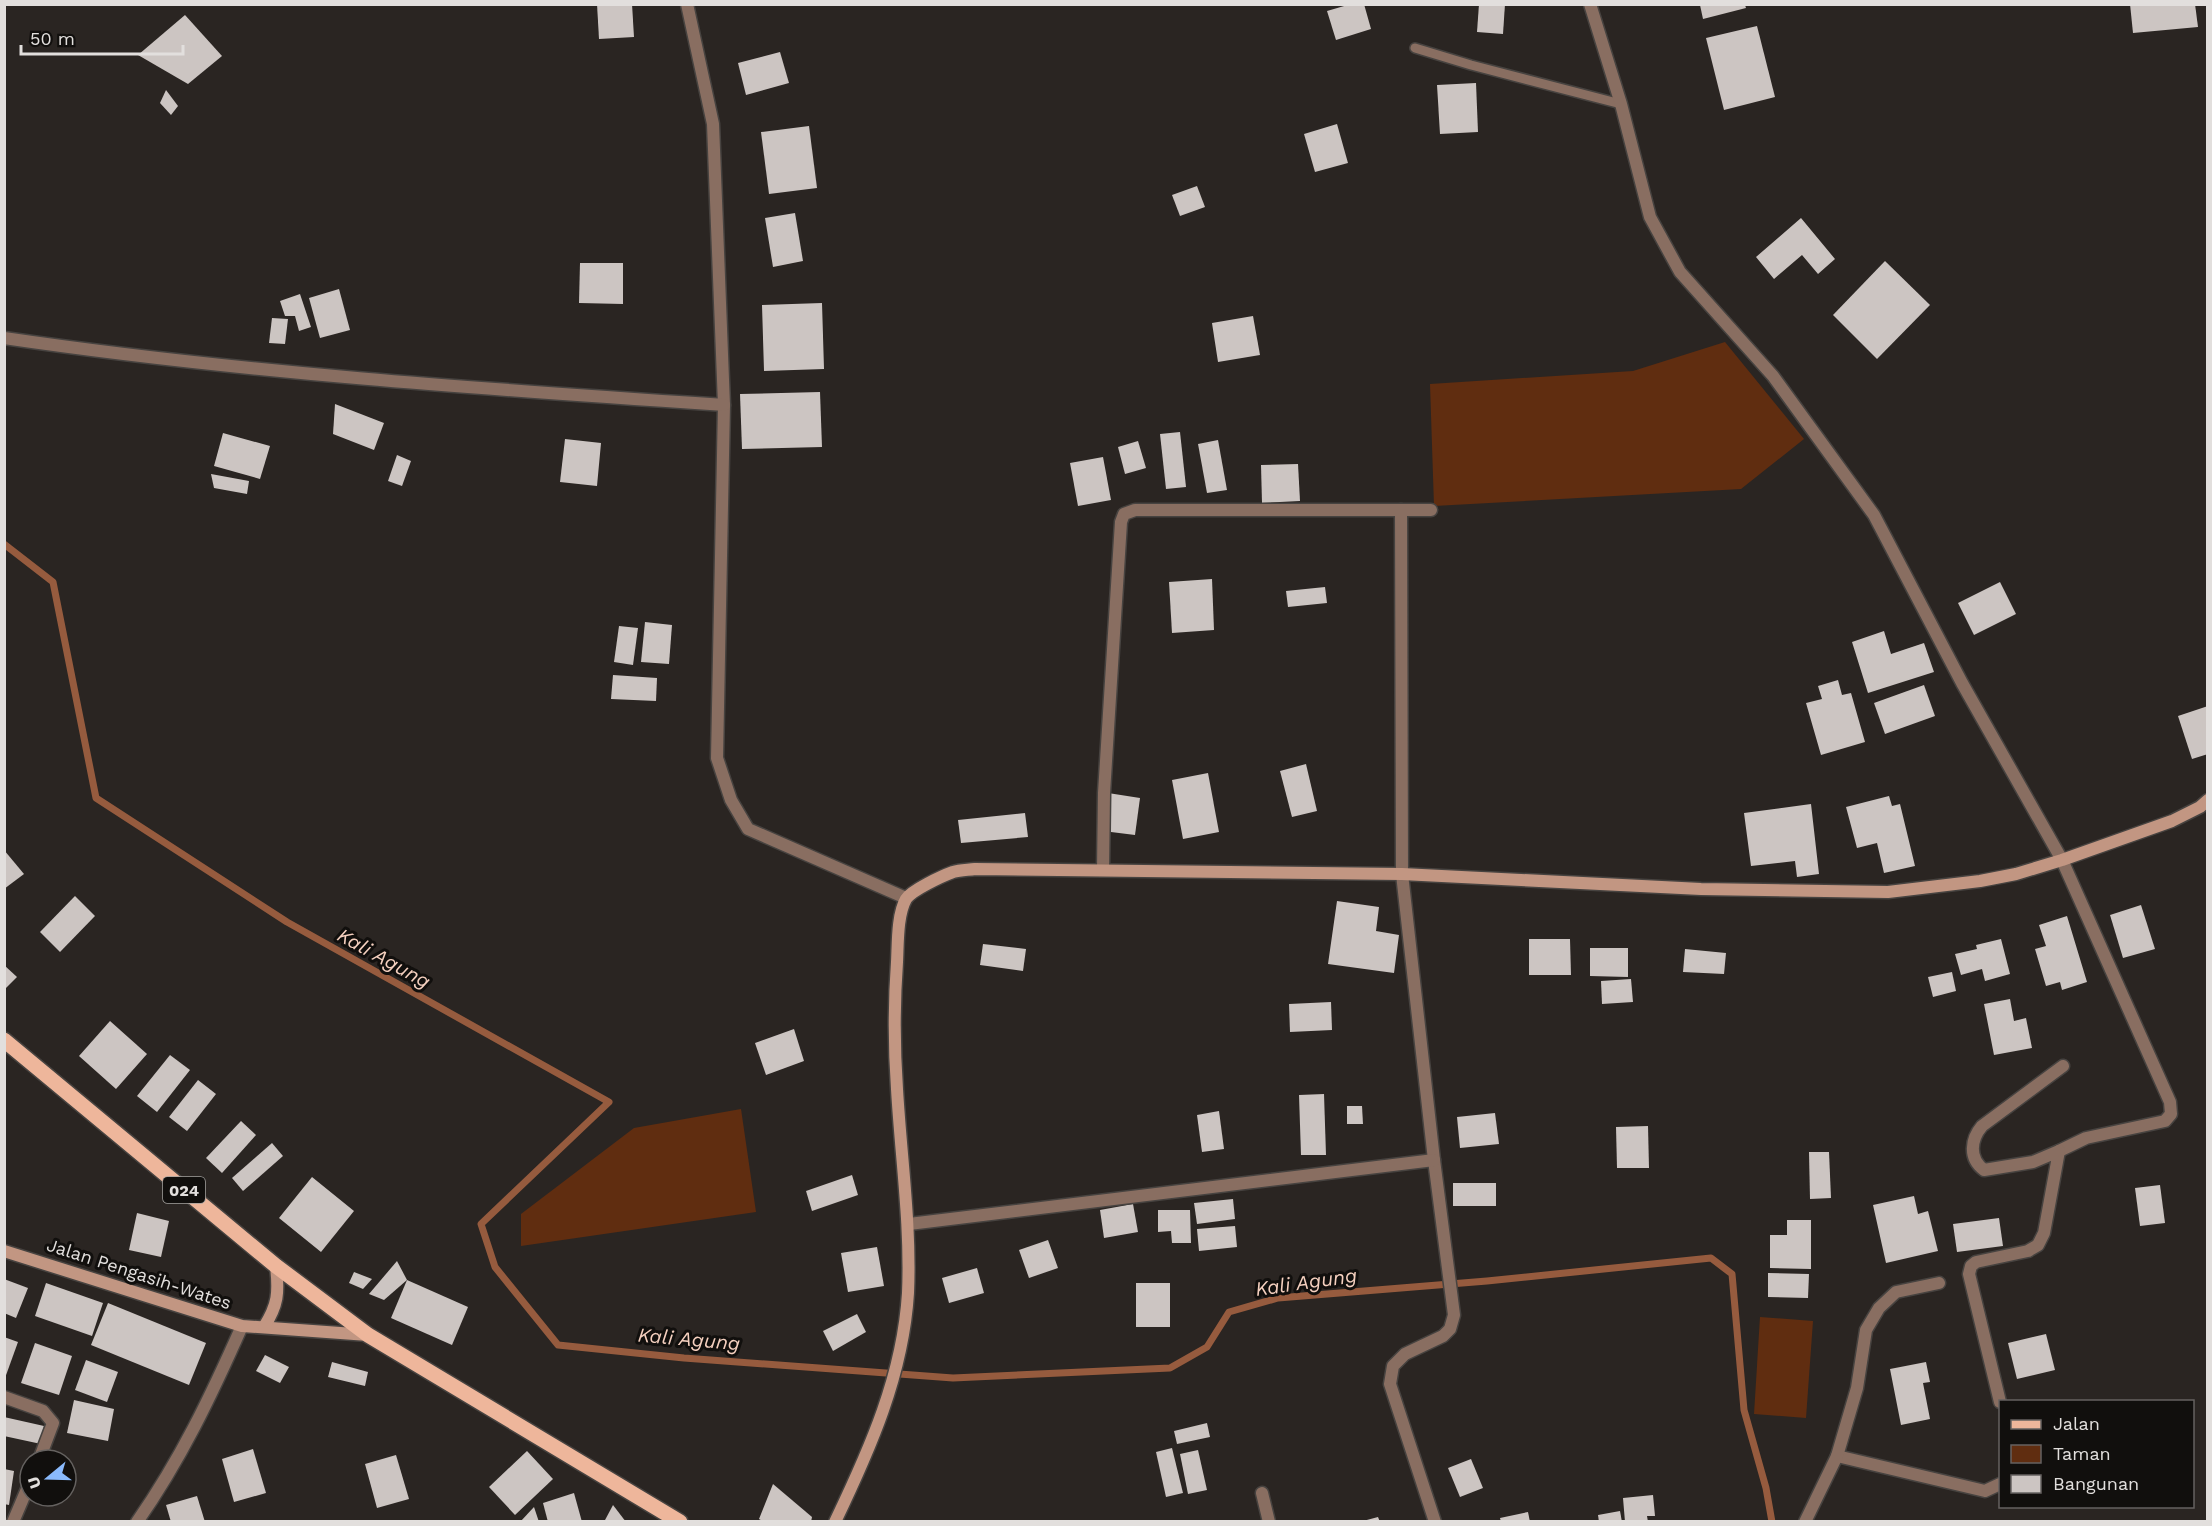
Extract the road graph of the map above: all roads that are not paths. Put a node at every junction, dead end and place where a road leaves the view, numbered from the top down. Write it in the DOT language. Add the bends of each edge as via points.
graph roads {
  1 [pos="687,4"];
  2 [pos="1590,4"];
  3 [pos="1414,48"];
  4 [pos="1620,104"];
  5 [pos="4,338"];
  6 [pos="724,405"];
  7 [pos="1401,510"];
  8 [pos="1431,510"];
  9 [pos="2208,800"];
  10 [pos="2062,861"];
  11 [pos="1103,870"];
  12 [pos="1402,874"];
  13 [pos="906,898"];
  14 [pos="4,1040"];
  15 [pos="2063,1066"];
  16 [pos="2059,1151"];
  17 [pos="1434,1160"];
  18 [pos="909,1224"];
  19 [pos="4,1251"];
  20 [pos="276,1266"];
  21 [pos="1939,1283"];
  22 [pos="242,1326"];
  23 [pos="264,1327"];
  24 [pos="368,1335"];
  25 [pos="4,1397"];
  26 [pos="2000,1400"];
  27 [pos="44,1448"];
  28 [pos="1837,1456"];
  29 [pos="1999,1485"];
  30 [pos="1262,1493"];
  31 [pos="136,1521"];
  32 [pos="680,1521"];
  33 [pos="835,1521"];
  34 [pos="1269,1521"];
  35 [pos="1435,1521"];
  36 [pos="1805,1521"];
  1 -- 6 [label="street" via="713,124"];
  2 -- 4 [label="street"];
  3 -- 4 [label="lane"];
  4 -- 10 [label="street" via="1650,217 1680,272 1773,376 1874,514 1962,683"];
  5 -- 6 [label="street" via="113,354 479,388"];
  6 -- 13 [label="street" via="717,758 731,800 748,829"];
  7 -- 8 [label="street"];
  7 -- 11 [label="street" via="1135,510 1124,514 1104,793"];
  7 -- 12 [label="street"];
  9 -- 10 [label="street" via="2172,821"];
  10 -- 12 [label="street" via="1980,881 1888,892 1701,889"];
  10 -- 16 [label="street" via="2170,1102 2171,1114 2165,1121 2086,1138"];
  11 -- 12 [label="street"];
  11 -- 13 [label="street" via="975,869 954,872"];
  12 -- 17 [label="street"];
  13 -- 18 [label="street" via="899,924 895,987 896,1088"];
  14 -- 20 [label="main road, 024"];
  15 -- 16 [label="street" via="1973,1136 1973,1156 1984,1170 2033,1162"];
  16 -- 26 [label="street" via="2044,1233 2038,1245 2028,1251 1976,1262 1969,1274"];
  17 -- 18 [label="street"];
  17 -- 35 [label="street" via="1454,1315 1443,1336 1405,1354 1393,1366 1390,1384"];
  18 -- 33 [label="street" via="908,1294 898,1359 865,1460"];
  19 -- 22 [label="street, Jalan Pengasih-Wates"];
  20 -- 23 [label="street" via="275,1309"];
  20 -- 24 [label="main road, 024"];
  21 -- 28 [label="street" via="1896,1292 1879,1308 1866,1330 1857,1388"];
  22 -- 23 [label="street, Jalan Pengasih-Wates"];
  22 -- 31 [label="street" via="200,1419 159,1491"];
  23 -- 24 [label="street, Jalan Pengasih-Wates"];
  24 -- 32 [label="main road, 024"];
  25 -- 27 [label="street" via="42,1411 53,1423"];
  28 -- 29 [label="street" via="1974,1490 1985,1491"];
  28 -- 36 [label="street"];
  30 -- 34 [label="street"];
}
